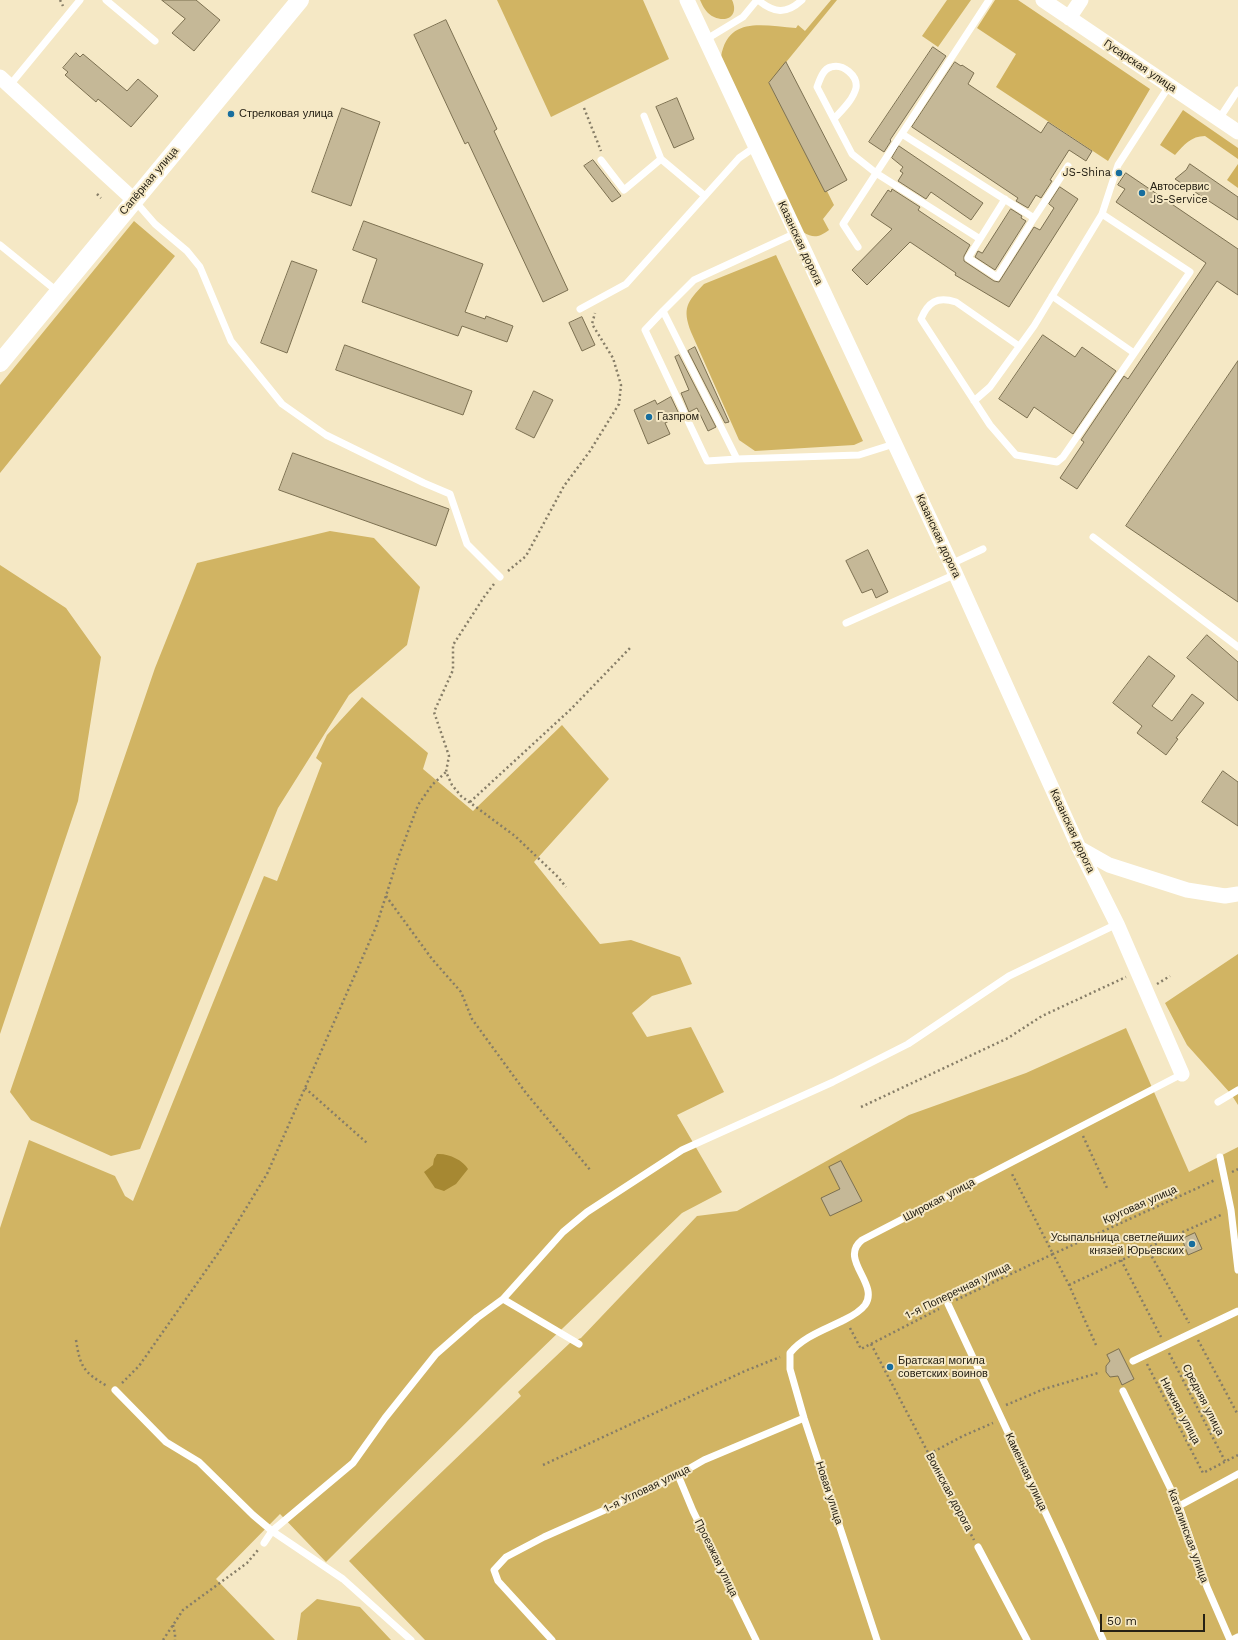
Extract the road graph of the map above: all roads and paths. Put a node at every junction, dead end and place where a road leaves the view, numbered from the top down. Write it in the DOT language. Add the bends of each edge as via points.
graph roads {
  1 [pos="80,0"];
  2 [pos="106,0"];
  3 [pos="687,0"];
  4 [pos="758,0"];
  5 [pos="802,0"];
  6 [pos="989,0"];
  7 [pos="1042,0"];
  8 [pos="1082,0"];
  9 [pos="294,2"];
  10 [pos="1070,18"];
  11 [pos="705,40"];
  12 [pos="155,41"];
  13 [pos="5,81"];
  14 [pos="1169,86"];
  15 [pos="1238,90"];
  16 [pos="584,108"];
  17 [pos="644,116"];
  18 [pos="834,119"];
  19 [pos="1219,119"];
  20 [pos="1238,132"];
  21 [pos="902,134"];
  22 [pos="755,147"];
  23 [pos="661,159"];
  24 [pos="601,160"];
  25 [pos="1068,166"];
  26 [pos="876,173"];
  27 [pos="97,194"];
  28 [pos="705,196"];
  29 [pos="101,198"];
  30 [pos="1005,199"];
  31 [pos="134,200"];
  32 [pos="1102,214"];
  33 [pos="1034,218"];
  34 [pos="796,233"];
  35 [pos="980,239"];
  36 [pos="0,244"];
  37 [pos="858,247"];
  38 [pos="58,292"];
  39 [pos="1052,296"];
  40 [pos="599,298"];
  41 [pos="580,309"];
  42 [pos="663,311"];
  43 [pos="1019,346"];
  44 [pos="1134,353"];
  45 [pos="0,363"];
  46 [pos="974,401"];
  47 [pos="894,444"];
  48 [pos="737,459"];
  49 [pos="1093,537"];
  50 [pos="983,549"];
  51 [pos="953,569"];
  52 [pos="500,577"];
  53 [pos="846,623"];
  54 [pos="631,647"];
  55 [pos="1238,647"];
  56 [pos="446,772"];
  57 [pos="470,802"];
  58 [pos="1079,848"];
  59 [pos="566,887"];
  60 [pos="1238,894"];
  61 [pos="386,896"];
  62 [pos="1117,924"];
  63 [pos="1138,972"];
  64 [pos="1182,1074"];
  65 [pos="305,1088"];
  66 [pos="1238,1090"];
  67 [pos="1218,1102"];
  68 [pos="861,1107"];
  69 [pos="1079,1128"];
  70 [pos="367,1143"];
  71 [pos="1220,1156"];
  72 [pos="1007,1164"];
  73 [pos="1238,1169"];
  74 [pos="591,1171"];
  75 [pos="1224,1176"];
  76 [pos="1106,1188"];
  77 [pos="1231,1210"];
  78 [pos="1147,1248"];
  79 [pos="1053,1254"];
  80 [pos="1121,1260"];
  81 [pos="1238,1270"];
  82 [pos="1069,1285"];
  83 [pos="503,1299"];
  84 [pos="948,1304"];
  85 [pos="1238,1311"];
  86 [pos="845,1319"];
  87 [pos="1194,1332"];
  88 [pos="76,1340"];
  89 [pos="579,1344"];
  90 [pos="871,1344"];
  91 [pos="1096,1345"];
  92 [pos="1166,1346"];
  93 [pos="790,1353"];
  94 [pos="1143,1357"];
  95 [pos="1133,1361"];
  96 [pos="1098,1373"];
  97 [pos="115,1390"];
  98 [pos="1123,1391"];
  99 [pos="996,1409"];
  100 [pos="1238,1415"];
  101 [pos="804,1418"];
  102 [pos="1001,1420"];
  103 [pos="929,1454"];
  104 [pos="1238,1455"];
  105 [pos="1225,1461"];
  106 [pos="543,1465"];
  107 [pos="678,1474"];
  108 [pos="1238,1474"];
  109 [pos="1179,1506"];
  110 [pos="272,1531"];
  111 [pos="264,1544"];
  112 [pos="978,1547"];
  113 [pos="173,1625"];
  114 [pos="1238,1637"];
  115 [pos="162,1640"];
  116 [pos="175,1640"];
  117 [pos="411,1640"];
  118 [pos="552,1640"];
  119 [pos="756,1640"];
  120 [pos="877,1640"];
  121 [pos="1028,1640"];
  122 [pos="1103,1640"];
  123 [pos="1231,1640"];
  1 -- 13 [label="lane"];
  2 -- 12 [label="lane"];
  3 -- 11 [label="street, Казанская дорога"];
  4 -- 5 [label="lane" via="772,10 780,11 788,10"];
  4 -- 11 [label="lane" via="743,16"];
  6 -- 21 [label="lane"];
  7 -- 10 [label="street, Гусарская улица"];
  8 -- 10 [label="street"];
  9 -- 31 [label="street, Сапёрная улица"];
  10 -- 14 [label="street, Гусарская улица"];
  11 -- 22 [label="street, Казанская дорога"];
  13 -- 31 [label="street"];
  14 -- 19 [label="street, Гусарская улица"];
  14 -- 32 [label="lane" via="1118,165"];
  15 -- 19 [label="lane"];
  16 -- 24 [label="path" via="601,151"];
  17 -- 23 [label="lane"];
  18 -- 18 [label="lane" via="818,87 822,75 830,67 838,66 854,77 856,87 851,100"];
  18 -- 26 [label="lane" via="852,154"];
  19 -- 20 [label="street, Гусарская улица"];
  21 -- 26 [label="lane"];
  21 -- 30 [label="lane"];
  22 -- 28 [label="lane" via="739,158"];
  22 -- 34 [label="street, Казанская дорога"];
  23 -- 24 [label="lane" via="624,190"];
  23 -- 28 [label="lane"];
  25 -- 33 [label="lane"];
  26 -- 35 [label="lane"];
  26 -- 37 [label="lane" via="843,224"];
  27 -- 29 [label="path"];
  28 -- 40 [label="lane" via="626,284"];
  30 -- 33 [label="lane"];
  30 -- 35 [label="lane"];
  31 -- 38 [label="street, Сапёрная улица"];
  31 -- 52 [label="lane" via="200,267 231,341 282,404 326,435 450,494 467,544"];
  32 -- 39 [label="lane"];
  32 -- 44 [label="lane" via="1190,272"];
  33 -- 35 [label="lane" via="997,277 968,258"];
  34 -- 42 [label="lane" via="694,280"];
  34 -- 47 [label="street, Казанская дорога"];
  36 -- 38 [label="lane"];
  38 -- 45 [label="street, Сапёрная улица"];
  39 -- 43 [label="lane"];
  39 -- 44 [label="lane"];
  40 -- 41 [label="lane"];
  40 -- 52 [label="path" via="592,324 612,358 621,385 619,404 590,451 564,486 526,556"];
  42 -- 48 [label="lane"];
  42 -- 48 [label="lane" via="645,330 707,461"];
  43 -- 46 [label="lane" via="990,387"];
  43 -- 46 [label="lane" via="956,302 945,299 935,301 925,309 921,320"];
  44 -- 46 [label="lane" via="1058,462 1016,455 990,425"];
  47 -- 48 [label="lane" via="859,455"];
  47 -- 51 [label="street, Казанская дорога"];
  49 -- 55 [label="lane"];
  50 -- 51 [label="lane"];
  51 -- 53 [label="lane"];
  51 -- 58 [label="street, Казанская дорога"];
  52 -- 56 [label="path" via="484,596 453,646 453,670 434,712 449,756"];
  54 -- 57 [label="path" via="570,710"];
  56 -- 57 [label="path" via="452,785"];
  56 -- 61 [label="path" via="432,785 418,805"];
  57 -- 59 [label="path" via="515,836"];
  58 -- 60 [label="street" via="1109,865 1187,890 1225,896"];
  58 -- 62 [label="street, Казанская дорога"];
  61 -- 65 [label="path" via="376,927"];
  61 -- 74 [label="path" via="432,959 460,992 472,1019 522,1087"];
  62 -- 63 [label="street, Казанская дорога"];
  62 -- 83 [label="lane" via="1009,976 908,1044 833,1082 682,1150 587,1212 563,1232"];
  63 -- 64 [label="street, Казанская дорога"];
  63 -- 68 [label="path" via="1042,1016 1008,1038"];
  64 -- 69 [label="lane, Широкая улица"];
  65 -- 70 [label="path"];
  65 -- 97 [label="path" via="267,1174 221,1249 139,1366"];
  66 -- 67 [label="lane"];
  69 -- 72 [label="lane, Широкая улица"];
  69 -- 76 [label="path"];
  71 -- 75 [label="lane"];
  72 -- 79 [label="path"];
  72 -- 86 [label="lane, Широкая улица" via="856,1245 854,1257 867,1288 868,1297 865,1305 856,1314"];
  73 -- 75 [label="path, Круговая улица"];
  75 -- 77 [label="lane"];
  75 -- 79 [label="path, Круговая улица"];
  77 -- 78 [label="path"];
  77 -- 81 [label="lane"];
  78 -- 80 [label="path"];
  78 -- 87 [label="path"];
  79 -- 82 [label="path"];
  79 -- 84 [label="path, 1-я Поперечная улица"];
  80 -- 82 [label="path"];
  80 -- 92 [label="path, Средняя улица"];
  82 -- 91 [label="path"];
  83 -- 89 [label="lane"];
  83 -- 110 [label="lane" via="476,1318 436,1354 353,1463"];
  84 -- 90 [label="path, 1-я Поперечная улица"];
  84 -- 99 [label="lane, Каменная улица"];
  85 -- 87 [label="lane"];
  86 -- 90 [label="path" via="861,1349"];
  86 -- 93 [label="lane, Широкая улица" via="803,1340"];
  87 -- 92 [label="lane"];
  87 -- 100 [label="path"];
  88 -- 97 [label="path" via="79,1359 90,1376"];
  90 -- 103 [label="path, Воинская дорога"];
  92 -- 94 [label="lane"];
  92 -- 105 [label="path, Средняя улица"];
  93 -- 101 [label="lane, Новая улица" via="790,1369"];
  93 -- 106 [label="path" via="745,1371"];
  94 -- 95 [label="lane"];
  94 -- 105 [label="path, Нижняя улица" via="1203,1473"];
  96 -- 99 [label="path" via="1044,1389"];
  97 -- 110 [label="lane" via="166,1442 199,1462"];
  98 -- 109 [label="lane, Каталинская улица"];
  99 -- 102 [label="lane, Каменная улица"];
  101 -- 107 [label="lane, 1-я Угловая улица" via="704,1460"];
  101 -- 120 [label="lane, Новая улица"];
  102 -- 103 [label="path" via="962,1436"];
  102 -- 122 [label="lane, Каменная улица"];
  103 -- 112 [label="path, Воинская дорога"];
  104 -- 105 [label="path"];
  107 -- 118 [label="lane, 1-я Угловая улица" via="544,1537 506,1557 494,1570 498,1581"];
  107 -- 119 [label="lane, Проезжая улица" via="693,1511"];
  108 -- 109 [label="lane"];
  109 -- 123 [label="lane, Каталинская улица" via="1207,1587"];
  110 -- 111 [label="lane"];
  110 -- 117 [label="lane" via="344,1579"];
  111 -- 113 [label="path" via="247,1563 183,1610"];
  112 -- 121 [label="lane"];
  113 -- 115 [label="path"];
  113 -- 116 [label="path"];
  114 -- 123 [label="lane"];
}
